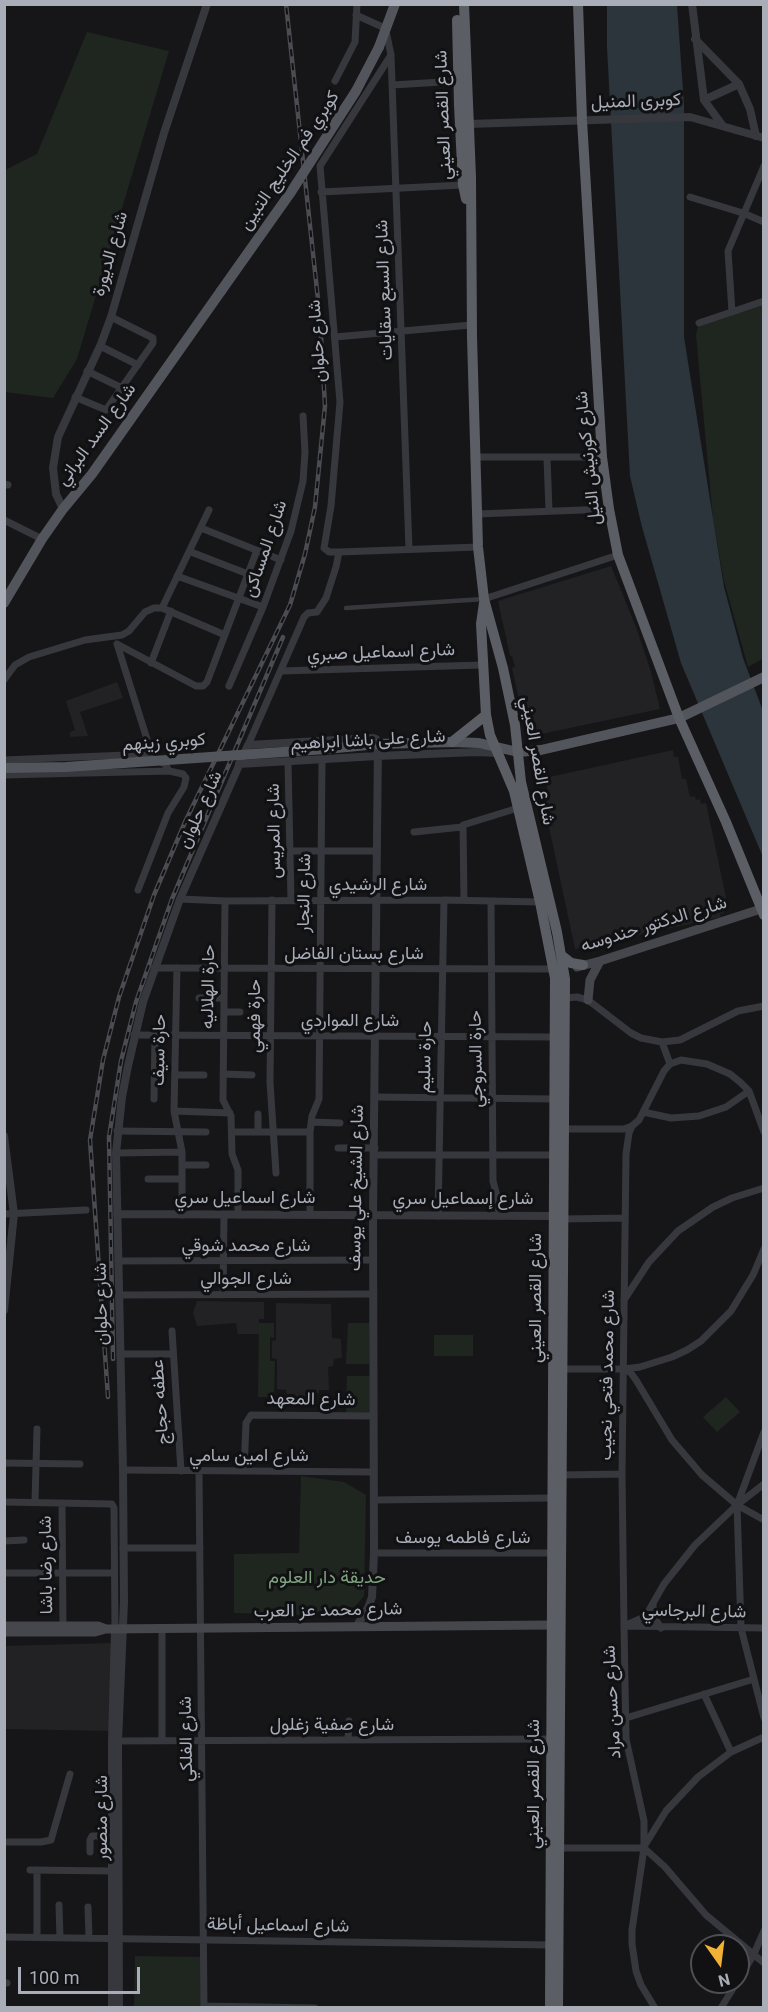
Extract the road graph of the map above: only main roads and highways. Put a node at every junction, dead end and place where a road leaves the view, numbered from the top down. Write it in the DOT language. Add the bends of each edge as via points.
graph roads {
  1 [pos="394,4"];
  2 [pos="457,4"];
  3 [pos="464,4"];
  4 [pos="578,4"];
  5 [pos="470,223"];
  6 [pos="221,291"];
  7 [pos="484,599"];
  8 [pos="4,603"];
  9 [pos="764,677"];
  10 [pos="486,715"];
  11 [pos="679,718"];
  12 [pos="452,742"];
  13 [pos="326,749"];
  14 [pos="496,750"];
  15 [pos="518,752"];
  16 [pos="4,768"];
  17 [pos="759,909"];
  18 [pos="561,955"];
  19 [pos="600,961"];
  20 [pos="584,965"];
  21 [pos="559,969"];
  22 [pos="588,1000"];
  23 [pos="560,1037"];
  24 [pos="559,1218"];
  25 [pos="550,1625"];
  26 [pos="4,1626"];
  27 [pos="114,1629"];
  28 [pos="4,1632"];
  29 [pos="550,2007"];
  30 [pos="558,2007"];
  1 -- 6 [label="main road, كوبري فم الخليج التبين, bridge" via="387,30 356,92"];
  2 -- 5 [label="highway, شارع القصر العيني" via="463,185"];
  3 -- 5 [label="highway, شارع القصر العيني"];
  4 -- 11 [label="highway, شارع كورنيش النيل" via="602,457 609,509 618,555"];
  5 -- 7 [label="highway, شارع القصر العيني" via="474,457"];
  6 -- 8 [label="main road, شارع السد البراني" via="42,539"];
  7 -- 10 [label="highway, شارع القصر العيني" via="482,665"];
  7 -- 15 [label="highway, شارع القصر العيني" via="503,668"];
  9 -- 11 [label="main road, شارع على باشا ابراهيم"];
  10 -- 12 [label="highway"];
  10 -- 14 [label="highway, شارع القصر العيني"];
  11 -- 15 [label="main road, شارع على باشا ابراهيم"];
  11 -- 17 [label="highway, شارع كورنيش النيل" via="726,822"];
  12 -- 13 [label="main road, شارع على باشا ابراهيم" via="378,750"];
  12 -- 14 [label="main road, شارع على باشا ابراهيم" via="479,743"];
  13 -- 16 [label="main road, كوبري زينهم, bridge"];
  14 -- 15 [label="main road, شارع على باشا ابراهيم"];
  14 -- 21 [label="highway, شارع القصر العيني" via="514,790"];
  15 -- 18 [label="highway, شارع القصر العيني" via="521,782"];
  17 -- 19 [label="main road, شارع الدكتور حندوسه"];
  18 -- 20 [label="highway" via="571,963"];
  18 -- 21 [label="highway, شارع القصر العيني"];
  19 -- 20 [label="main road, شارع الدكتور حندوسه"];
  19 -- 22 [label="main road" via="590,980"];
  20 -- 21 [label="main road, شارع الدكتور حندوسه"];
  21 -- 23 [label="highway, شارع القصر العيني" via="555,989"];
  21 -- 23 [label="highway, شارع القصر العيني" via="566,998"];
  23 -- 24 [label="highway, شارع القصر العيني" via="564,1129"];
  23 -- 24 [label="highway, شارع القصر العيني" via="554,1099"];
  24 -- 25 [label="highway, شارع القصر العيني"];
  24 -- 30 [label="highway, شارع القصر العيني" via="563,1369"];
  25 -- 27 [label="main road, شارع محمد عز العرب"];
  25 -- 29 [label="highway, شارع القصر العيني"];
  26 -- 27 [label="main road, شارع محمد عز العرب"];
  27 -- 28 [label="main road, شارع محمد عز العرب"];
}
